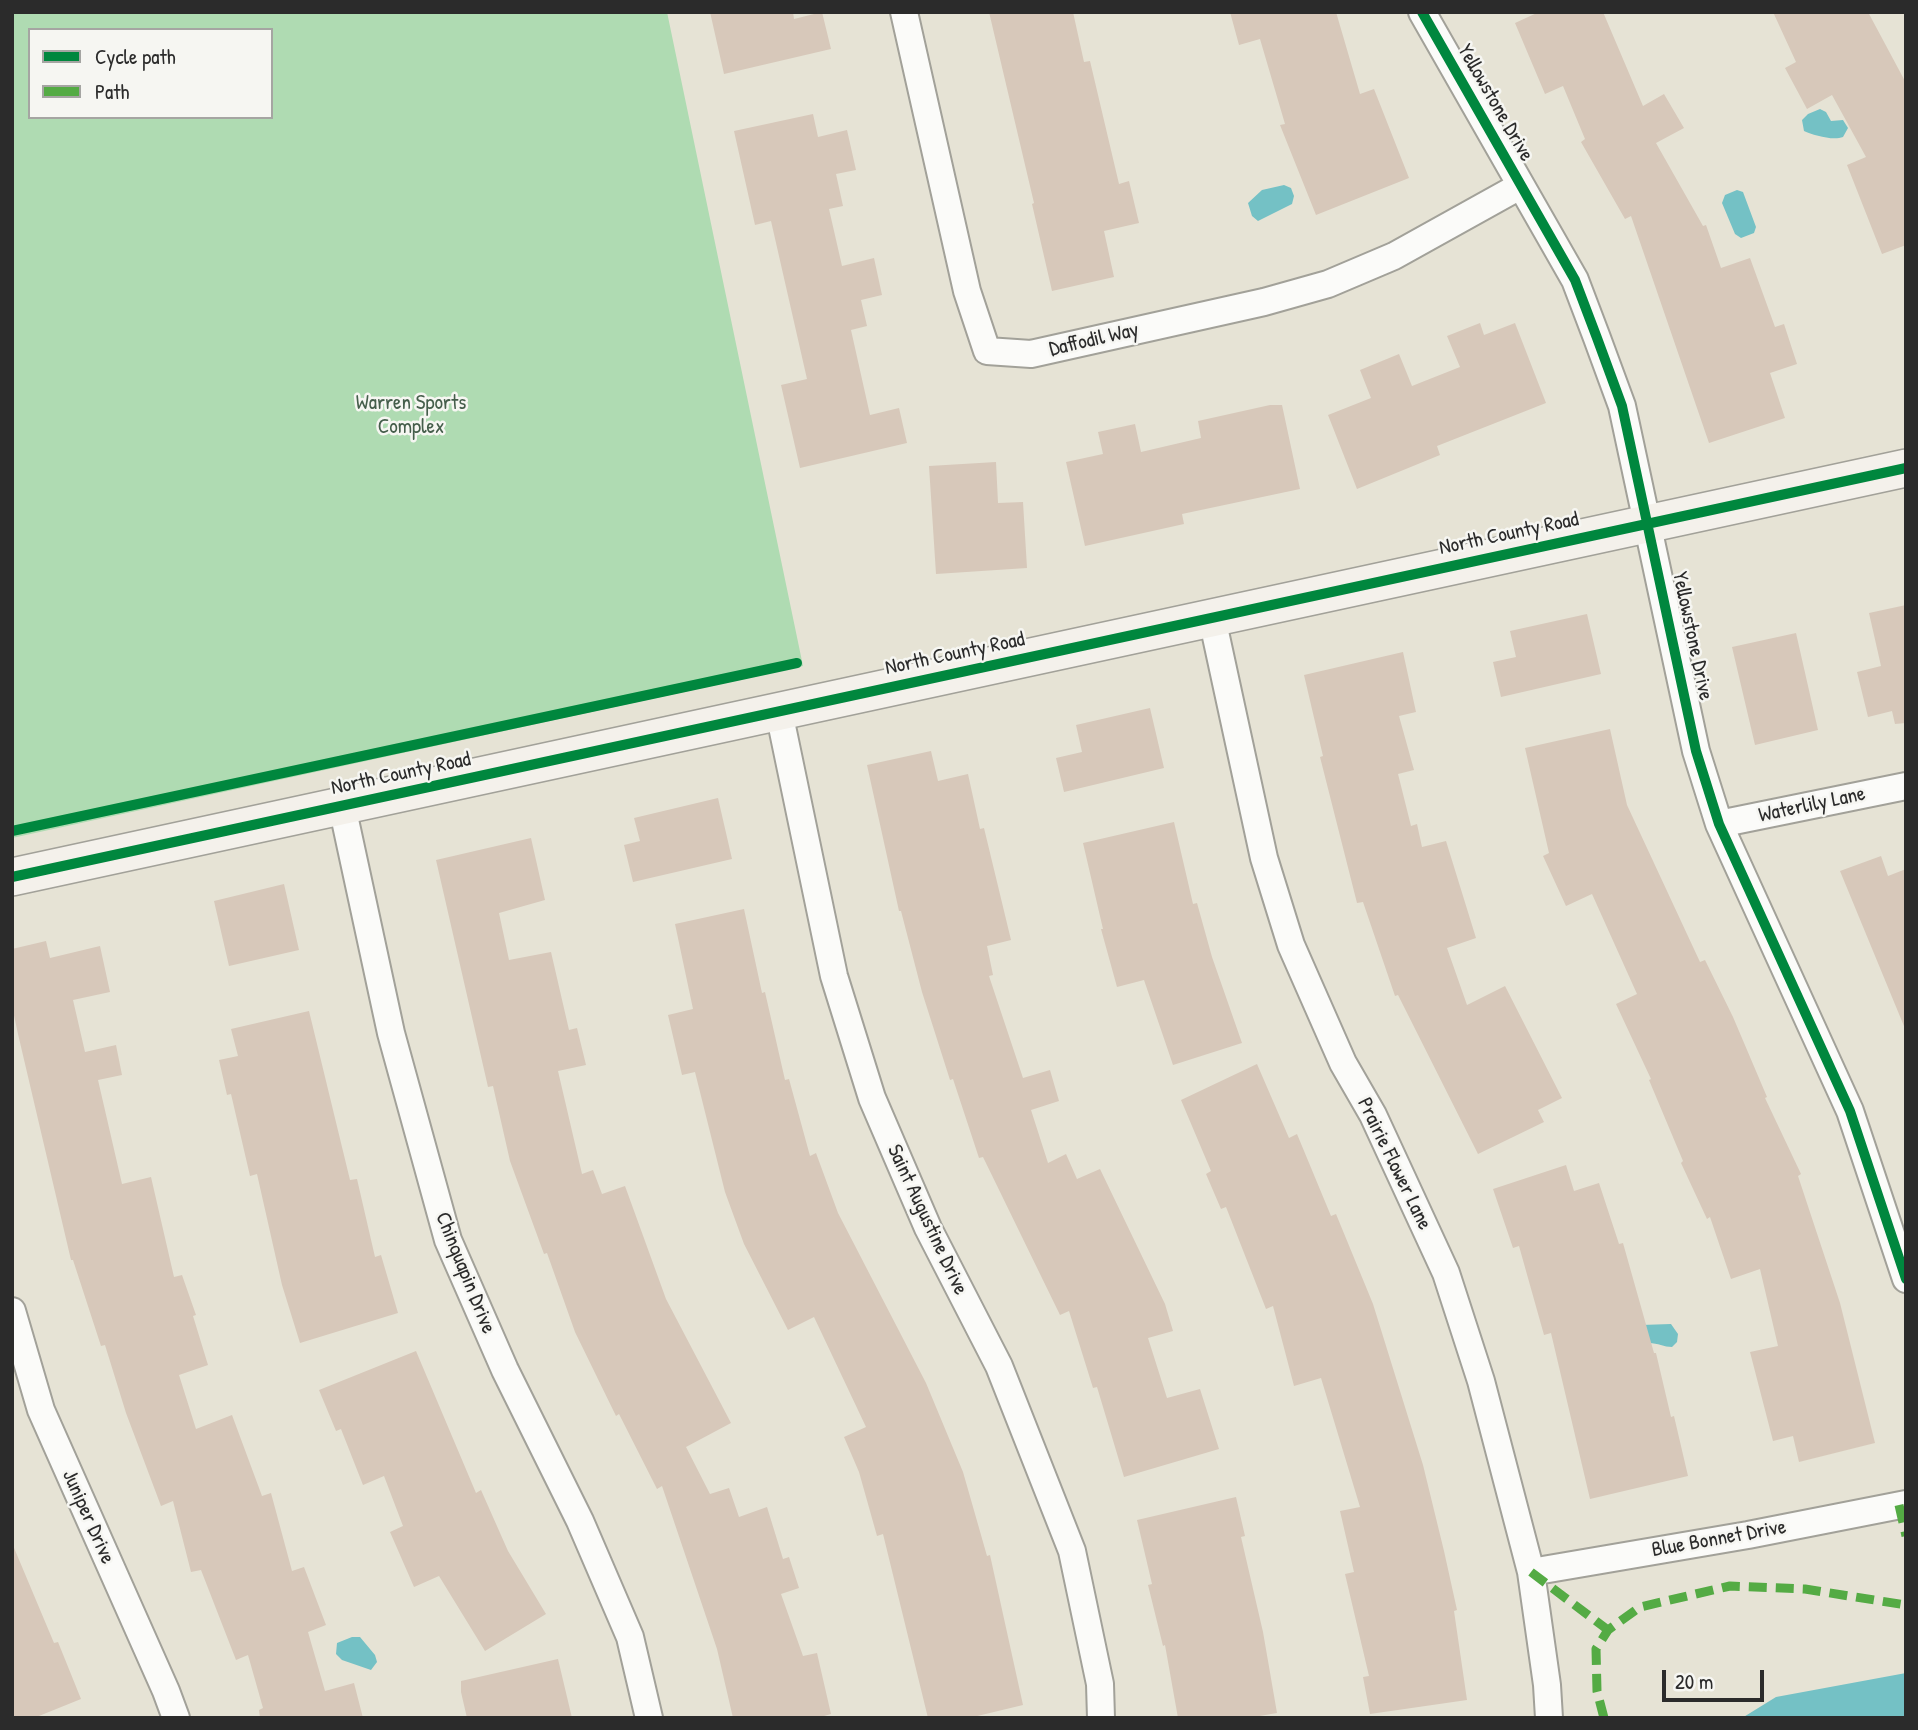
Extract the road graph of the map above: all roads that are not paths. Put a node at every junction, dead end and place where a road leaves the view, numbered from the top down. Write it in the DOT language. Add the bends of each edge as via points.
graph roads {
  1 [pos="904,12"];
  2 [pos="1422,12"];
  3 [pos="1520,186"];
  4 [pos="1906,468"];
  5 [pos="1649,524"];
  6 [pos="1212,618"];
  7 [pos="779,712"];
  8 [pos="1906,786"];
  9 [pos="342,806"];
  10 [pos="1719,824"];
  11 [pos="12,877"];
  12 [pos="1906,1279"];
  13 [pos="12,1311"];
  14 [pos="1906,1504"];
  15 [pos="1531,1572"];
  16 [pos="176,1718"];
  17 [pos="649,1718"];
  18 [pos="1101,1718"];
  19 [pos="1549,1718"];
  1 -- 3 [label="street, Daffodil Way" via="967,292 987,351 1031,354 1328,284 1394,256"];
  2 -- 3 [label="street, Yellowstone Drive"];
  3 -- 5 [label="street, Yellowstone Drive" via="1575,280 1622,406"];
  4 -- 5 [label="street, North County Road"];
  5 -- 6 [label="street, North County Road"];
  5 -- 10 [label="street, Yellowstone Drive" via="1696,751"];
  6 -- 7 [label="street, North County Road"];
  6 -- 15 [label="street, Prairie Flower Lane" via="1264,858 1292,945 1343,1063 1373,1115 1446,1273 1481,1381"];
  7 -- 9 [label="street, North County Road"];
  7 -- 18 [label="street, Saint Augustine Drive" via="834,976 872,1098 928,1228 999,1366 1072,1551 1100,1684"];
  8 -- 10 [label="street, Waterlily Lane"];
  9 -- 11 [label="street, North County Road"];
  9 -- 17 [label="street, Chinquapin Drive" via="391,1033 448,1240 630,1637"];
  10 -- 12 [label="street, Yellowstone Drive" via="1850,1111"];
  13 -- 16 [label="street, Juniper Drive" via="41,1410"];
  14 -- 15 [label="street, Blue Bonnet Drive"];
  15 -- 19 [label="street, Prairie Flower Lane"];
}
